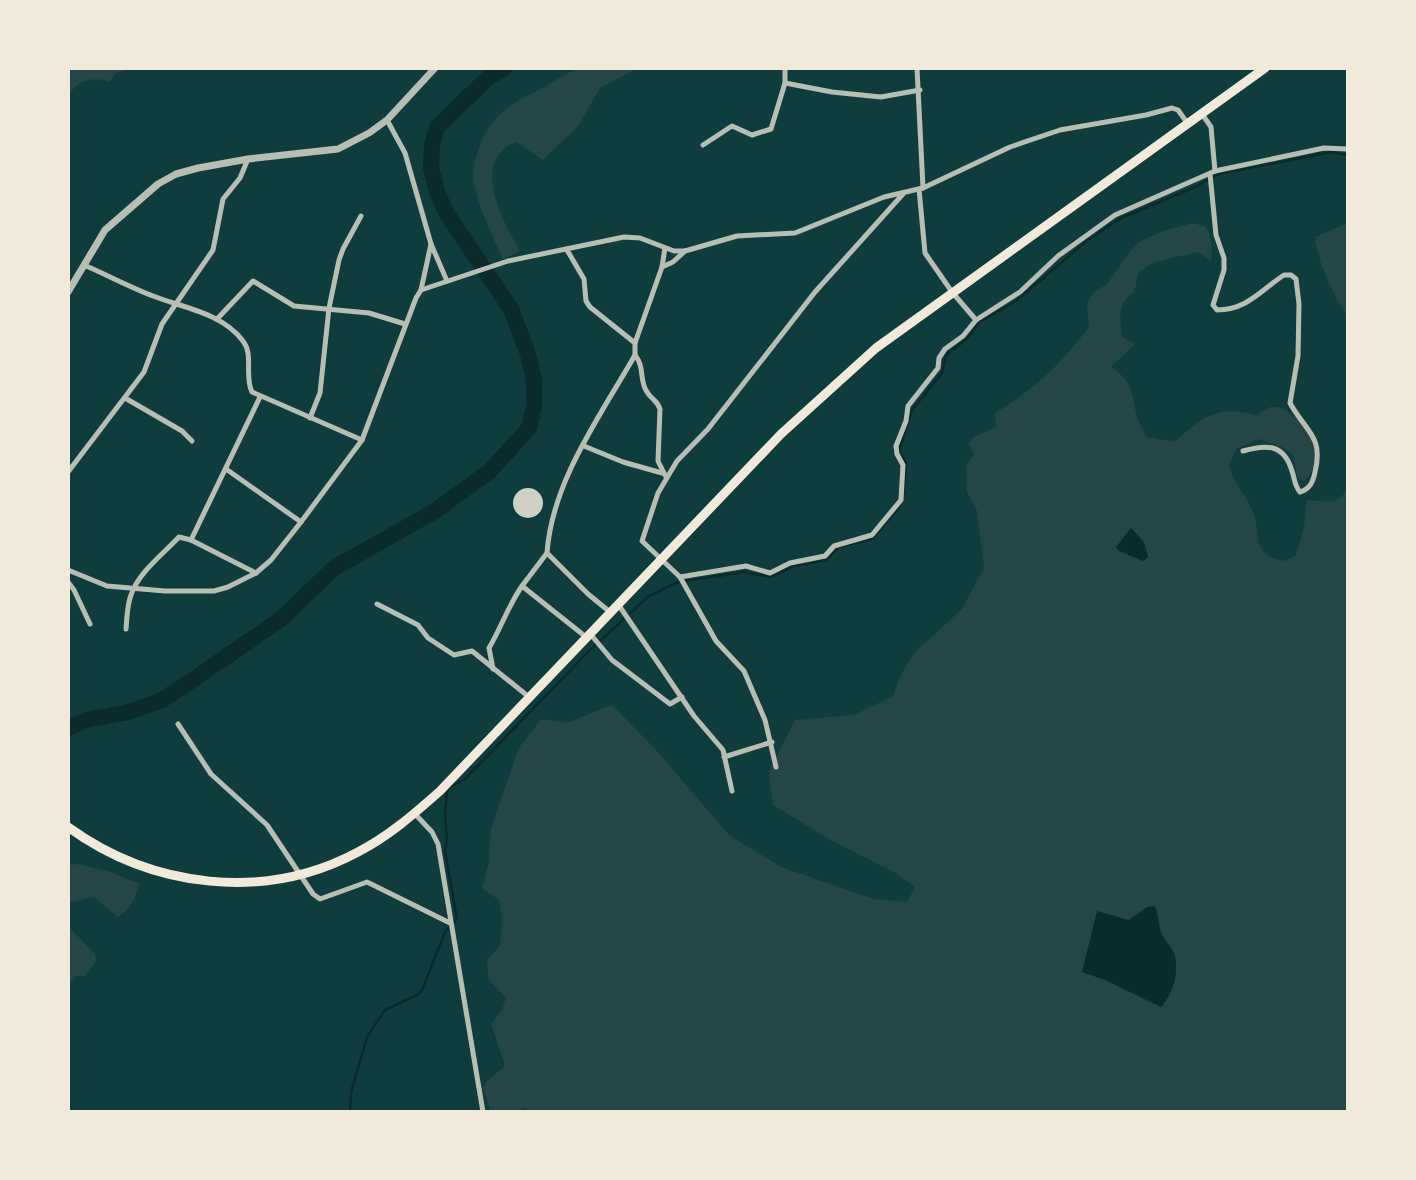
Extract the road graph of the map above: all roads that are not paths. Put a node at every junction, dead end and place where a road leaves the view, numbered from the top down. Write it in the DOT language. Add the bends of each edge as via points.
graph roads {
  1 [pos="435,68"];
  2 [pos="785,68"];
  3 [pos="917,68"];
  4 [pos="1265,68"];
  5 [pos="785,83"];
  6 [pos="920,90"];
  7 [pos="1202,114"];
  8 [pos="387,120"];
  9 [pos="1188,124"];
  10 [pos="703,145"];
  11 [pos="1348,149"];
  12 [pos="248,159"];
  13 [pos="1213,173"];
  14 [pos="921,188"];
  15 [pos="903,194"];
  16 [pos="361,216"];
  17 [pos="431,244"];
  18 [pos="665,248"];
  19 [pos="567,250"];
  20 [pos="685,251"];
  21 [pos="84,265"];
  22 [pos="662,267"];
  23 [pos="447,281"];
  24 [pos="421,290"];
  25 [pos="68,292"];
  26 [pos="952,292"];
  27 [pos="174,303"];
  28 [pos="329,308"];
  29 [pos="217,319"];
  30 [pos="976,320"];
  31 [pos="405,324"];
  32 [pos="635,343"];
  33 [pos="635,355"];
  34 [pos="260,397"];
  35 [pos="125,398"];
  36 [pos="310,418"];
  37 [pos="362,440"];
  38 [pos="192,441"];
  39 [pos="584,446"];
  40 [pos="1243,451"];
  41 [pos="226,469"];
  42 [pos="68,472"];
  43 [pos="664,475"];
  44 [pos="301,522"];
  45 [pos="191,540"];
  46 [pos="547,553"];
  47 [pos="661,558"];
  48 [pos="68,570"];
  49 [pos="257,573"];
  50 [pos="680,576"];
  51 [pos="68,582"];
  52 [pos="522,586"];
  53 [pos="134,588"];
  54 [pos="377,604"];
  55 [pos="618,604"];
  56 [pos="610,612"];
  57 [pos="90,624"];
  58 [pos="126,629"];
  59 [pos="589,636"];
  60 [pos="493,669"];
  61 [pos="529,697"];
  62 [pos="682,697"];
  63 [pos="178,724"];
  64 [pos="772,742"];
  65 [pos="724,757"];
  66 [pos="776,767"];
  67 [pos="732,792"];
  68 [pos="415,814"];
  69 [pos="68,827"];
  70 [pos="298,875"];
  71 [pos="450,923"];
  72 [pos="483,1112"];
  1 -- 8 [label="street"];
  2 -- 5 [label="street"];
  3 -- 6 [label="street"];
  4 -- 7 [label="main road"];
  5 -- 6 [label="street" via="881,97"];
  5 -- 10 [label="street" via="771,129 752,135 732,126"];
  6 -- 14 [label="street"];
  7 -- 9 [label="main road"];
  7 -- 13 [label="street" via="1211,127"];
  8 -- 12 [label="street" via="338,149"];
  8 -- 17 [label="street" via="405,153"];
  9 -- 14 [label="street" via="1172,108 1060,130 1010,147"];
  9 -- 26 [label="main road"];
  11 -- 13 [label="street" via="1324,148"];
  12 -- 21 [label="street" via="183,172 158,184 110,225"];
  12 -- 27 [label="street" via="223,199 213,250"];
  13 -- 30 [label="street" via="1115,215 1058,256 1020,292"];
  13 -- 40 [label="street" via="1216,235 1224,270 1213,305 1217,310 1234,309 1284,275 1296,279 1298,356 1290,403 1317,443 1319,456 1313,481 1300,492 1286,457 1276,448"];
  14 -- 15 [label="street"];
  14 -- 26 [label="street" via="925,253"];
  15 -- 20 [label="street" via="884,197 794,233 737,236"];
  15 -- 43 [label="street" via="815,292 716,419"];
  16 -- 28 [label="street" via="343,249"];
  17 -- 23 [label="street"];
  17 -- 24 [label="street"];
  18 -- 19 [label="street" via="624,237"];
  18 -- 20 [label="street"];
  18 -- 22 [label="street"];
  19 -- 23 [label="street" via="508,261"];
  19 -- 32 [label="street" via="584,279 590,307"];
  20 -- 22 [label="street"];
  21 -- 25 [label="street"];
  21 -- 27 [label="street"];
  22 -- 32 [label="street"];
  23 -- 24 [label="street"];
  24 -- 31 [label="street"];
  26 -- 30 [label="street"];
  26 -- 47 [label="main road" via="876,348 804,411"];
  27 -- 29 [label="street"];
  27 -- 35 [label="street" via="144,372"];
  28 -- 29 [label="street" via="294,306 253,281"];
  28 -- 31 [label="street"];
  28 -- 36 [label="street" via="320,393"];
  29 -- 34 [label="street" via="244,341 248,384"];
  30 -- 50 [label="street" via="945,349 938,368 908,406 897,446 903,465 901,500 872,535 770,573 746,566"];
  31 -- 37 [label="street"];
  32 -- 33 [label="street"];
  33 -- 39 [label="street"];
  33 -- 43 [label="street" via="647,392 660,409 658,461"];
  34 -- 36 [label="street"];
  34 -- 41 [label="street"];
  35 -- 38 [label="street" via="182,430"];
  35 -- 42 [label="street"];
  36 -- 37 [label="street"];
  37 -- 44 [label="street"];
  39 -- 43 [label="street"];
  39 -- 46 [label="street" via="552,522"];
  41 -- 44 [label="street"];
  41 -- 45 [label="street"];
  43 -- 47 [label="street" via="642,541"];
  44 -- 49 [label="street"];
  45 -- 49 [label="street"];
  45 -- 53 [label="street" via="179,537"];
  46 -- 52 [label="street"];
  46 -- 56 [label="street"];
  47 -- 50 [label="street"];
  47 -- 55 [label="main road"];
  48 -- 53 [label="street" via="107,586"];
  49 -- 53 [label="street" via="214,591"];
  50 -- 64 [label="street" via="716,641 744,671"];
  51 -- 57 [label="street"];
  52 -- 59 [label="street"];
  52 -- 60 [label="street" via="489,648"];
  53 -- 58 [label="street"];
  54 -- 60 [label="street" via="418,625 428,638 454,655 472,651"];
  55 -- 56 [label="main road"];
  55 -- 62 [label="street"];
  56 -- 59 [label="main road"];
  59 -- 61 [label="main road"];
  59 -- 62 [label="street" via="612,660 670,704"];
  60 -- 61 [label="street"];
  61 -- 68 [label="main road"];
  62 -- 65 [label="street"];
  63 -- 70 [label="street" via="211,774 267,825"];
  64 -- 65 [label="street"];
  64 -- 66 [label="street"];
  65 -- 67 [label="street"];
  68 -- 70 [label="main road" via="357,853"];
  68 -- 71 [label="street" via="438,844"];
  69 -- 70 [label="main road" via="125,860 194,880 254,882"];
  70 -- 71 [label="street" via="320,899 367,882"];
  71 -- 72 [label="street"];
}
